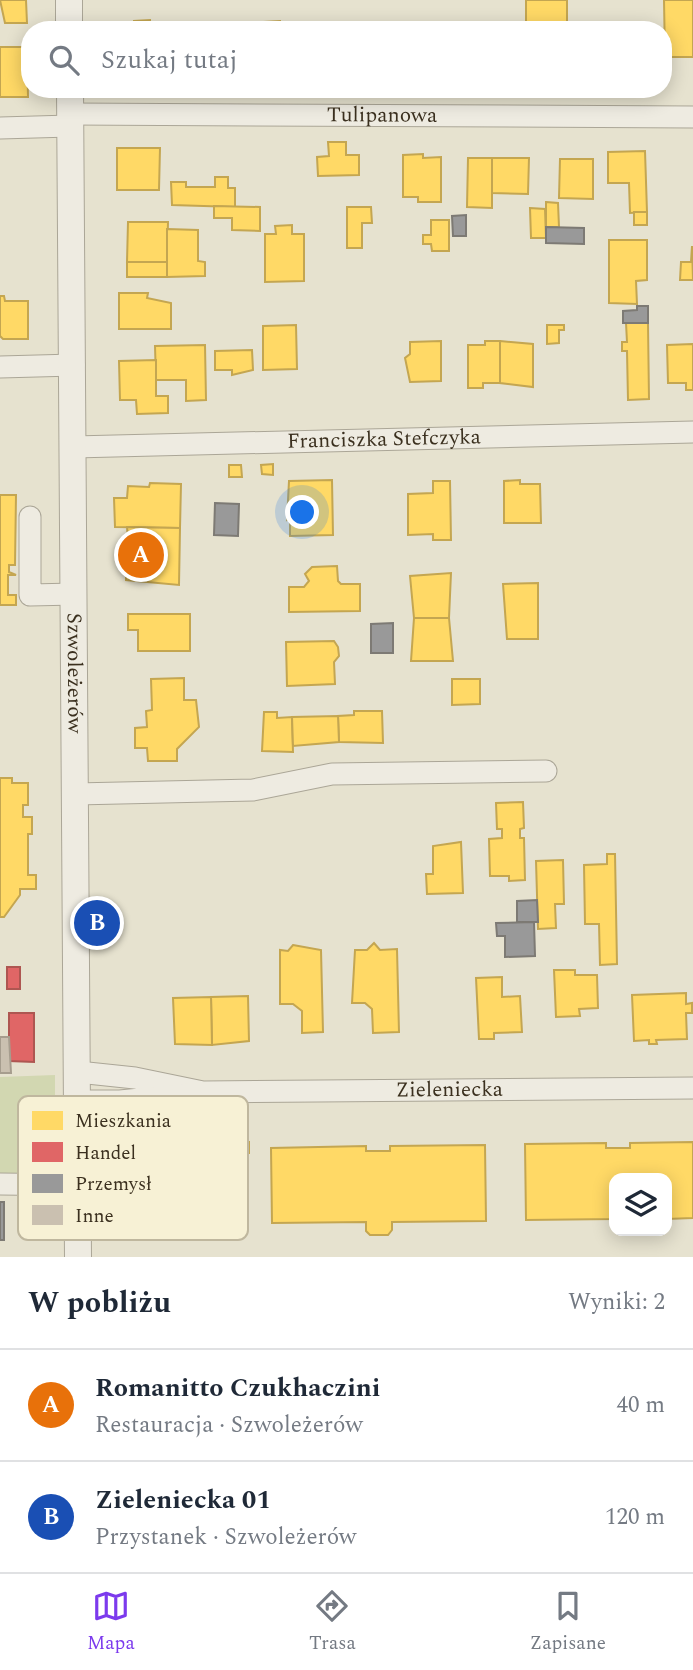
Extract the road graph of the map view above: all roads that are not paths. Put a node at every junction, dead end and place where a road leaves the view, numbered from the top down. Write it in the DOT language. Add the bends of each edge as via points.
graph roads {
  1 [pos="69,0"];
  2 [pos="69,21"];
  3 [pos="70,110"];
  4 [pos="693,117"];
  5 [pos="0,128"];
  6 [pos="74,365"];
  7 [pos="0,367"];
  8 [pos="693,432"];
  9 [pos="74,447"];
  10 [pos="30,517"];
  11 [pos="75,594"];
  12 [pos="546,771"];
  13 [pos="76,794"];
  14 [pos="78,1072"];
  15 [pos="693,1088"];
  16 [pos="204,1091"];
  17 [pos="78,1096"];
  18 [pos="169,1096"];
  19 [pos="0,1184"];
  20 [pos="18,1184"];
  1 -- 2 [label="street"];
  3 -- 4 [label="street, Tulipanowa"];
  3 -- 5 [label="street, Tulipanowa"];
  3 -- 6 [label="street, Szwoleżerów"];
  6 -- 7 [label="street"];
  6 -- 9 [label="street, Szwoleżerów"];
  8 -- 9 [label="street, Franciszka Stefczyka"];
  9 -- 11 [label="street, Szwoleżerów"];
  10 -- 11 [label="street" via="30,596"];
  11 -- 13 [label="street, Szwoleżerów"];
  12 -- 13 [label="street" via="332,774 253,790"];
  13 -- 14 [label="street, Szwoleżerów"];
  14 -- 16 [label="street, Zieleniecka"];
  14 -- 17 [label="street, Szwoleżerów"];
  15 -- 16 [label="street, Zieleniecka"];
  16 -- 18 [label="street, Zieleniecka"];
  19 -- 20 [label="street"];
}
